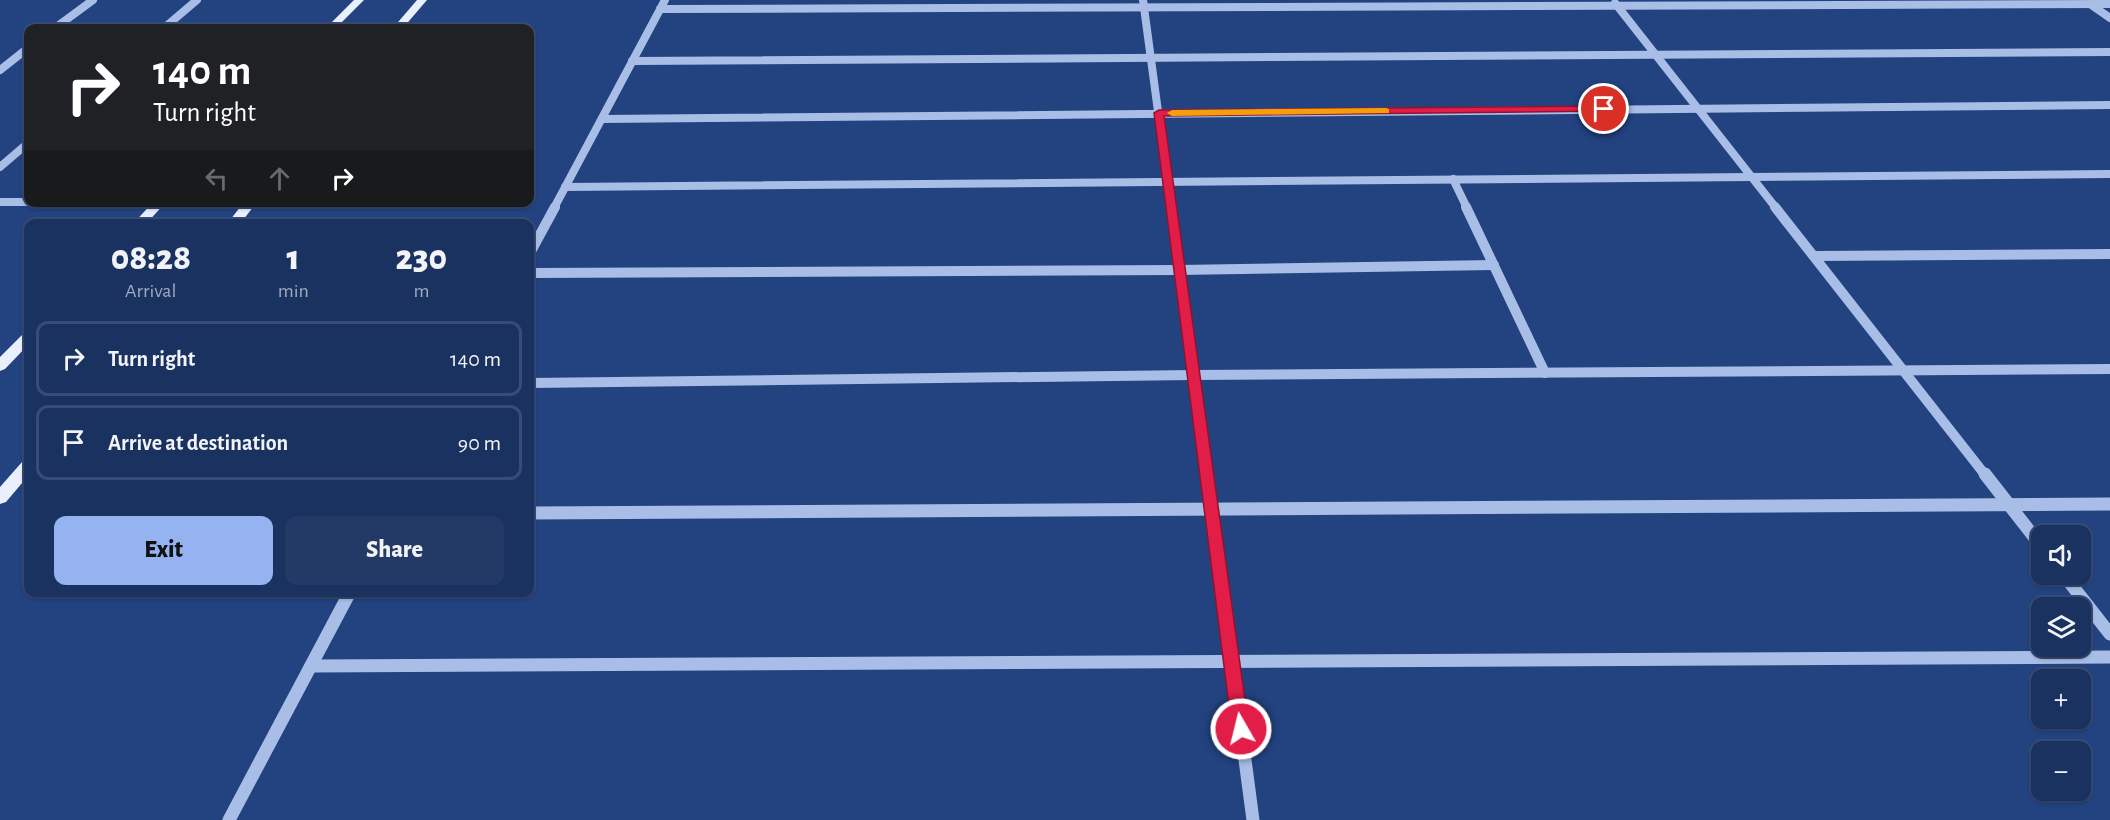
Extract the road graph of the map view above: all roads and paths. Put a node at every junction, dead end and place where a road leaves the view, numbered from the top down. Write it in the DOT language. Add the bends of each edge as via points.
graph roads {
  1 [pos="93,0"];
  2 [pos="197,0"];
  3 [pos="359,0"];
  4 [pos="422,0"];
  5 [pos="665,0"];
  6 [pos="2087,2"];
  7 [pos="1616,3"];
  8 [pos="1144,4"];
  9 [pos="2110,4"];
  10 [pos="660,9"];
  11 [pos="2110,18"];
  12 [pos="60,24"];
  13 [pos="169,24"];
  14 [pos="335,24"];
  15 [pos="401,24"];
  16 [pos="24,51"];
  17 [pos="2110,52"];
  18 [pos="1656,55"];
  19 [pos="1151,57"];
  20 [pos="632,61"];
  21 [pos="0,70"];
  22 [pos="2110,105"];
  23 [pos="1698,108"];
  24 [pos="1159,113"];
  25 [pos="602,119"];
  26 [pos="24,147"];
  27 [pos="0,168"];
  28 [pos="2110,174"];
  29 [pos="1752,177"];
  30 [pos="1453,179"];
  31 [pos="1167,182"];
  32 [pos="565,187"];
  33 [pos="0,202"];
  34 [pos="24,202"];
  35 [pos="155,207"];
  36 [pos="247,207"];
  37 [pos="144,219"];
  38 [pos="237,219"];
  39 [pos="534,246"];
  40 [pos="2110,254"];
  41 [pos="1814,256"];
  42 [pos="1494,265"];
  43 [pos="1179,270"];
  44 [pos="534,273"];
  45 [pos="24,341"];
  46 [pos="0,366"];
  47 [pos="2110,369"];
  48 [pos="1904,371"];
  49 [pos="1545,373"];
  50 [pos="1193,375"];
  51 [pos="534,383"];
  52 [pos="24,470"];
  53 [pos="0,498"];
  54 [pos="2008,504"];
  55 [pos="2110,504"];
  56 [pos="1211,509"];
  57 [pos="534,513"];
  58 [pos="2031,533"];
  59 [pos="2072,585"];
  60 [pos="347,597"];
  61 [pos="2110,634"];
  62 [pos="2110,657"];
  63 [pos="1232,661"];
  64 [pos="311,666"];
  65 [pos="229,820"];
  66 [pos="1253,820"];
  1 -- 12 [label="street"];
  2 -- 13 [label="street"];
  3 -- 14 [label="main road"];
  4 -- 15 [label="main road"];
  5 -- 10 [label="street"];
  6 -- 7 [label="street"];
  6 -- 9 [label="street"];
  6 -- 11 [label="street"];
  7 -- 8 [label="street"];
  7 -- 18 [label="street"];
  8 -- 10 [label="street"];
  8 -- 19 [label="street"];
  10 -- 20 [label="street"];
  16 -- 21 [label="street"];
  17 -- 18 [label="street"];
  18 -- 19 [label="street"];
  18 -- 23 [label="street"];
  19 -- 20 [label="street"];
  19 -- 24 [label="street"];
  20 -- 25 [label="street"];
  22 -- 23 [label="street"];
  23 -- 24 [label="street"];
  23 -- 29 [label="street"];
  24 -- 25 [label="street"];
  24 -- 31 [label="street"];
  25 -- 32 [label="street"];
  26 -- 27 [label="street"];
  28 -- 29 [label="street"];
  29 -- 30 [label="street"];
  29 -- 41 [label="street"];
  30 -- 31 [label="street"];
  30 -- 42 [label="street"];
  31 -- 32 [label="street"];
  31 -- 43 [label="street"];
  32 -- 39 [label="street"];
  33 -- 34 [label="street"];
  35 -- 37 [label="main road"];
  36 -- 38 [label="main road"];
  40 -- 41 [label="street"];
  41 -- 48 [label="street"];
  42 -- 43 [label="street"];
  42 -- 49 [label="street"];
  43 -- 44 [label="street"];
  43 -- 50 [label="street"];
  45 -- 46 [label="main road"];
  47 -- 48 [label="street"];
  48 -- 49 [label="street"];
  48 -- 54 [label="street"];
  49 -- 50 [label="street"];
  50 -- 51 [label="street"];
  50 -- 56 [label="street"];
  52 -- 53 [label="main road"];
  54 -- 55 [label="street"];
  54 -- 56 [label="street"];
  54 -- 58 [label="street"];
  56 -- 57 [label="street"];
  56 -- 63 [label="street"];
  59 -- 61 [label="street"];
  60 -- 64 [label="street"];
  62 -- 63 [label="street"];
  63 -- 64 [label="street"];
  63 -- 66 [label="street"];
  64 -- 65 [label="street"];
}
